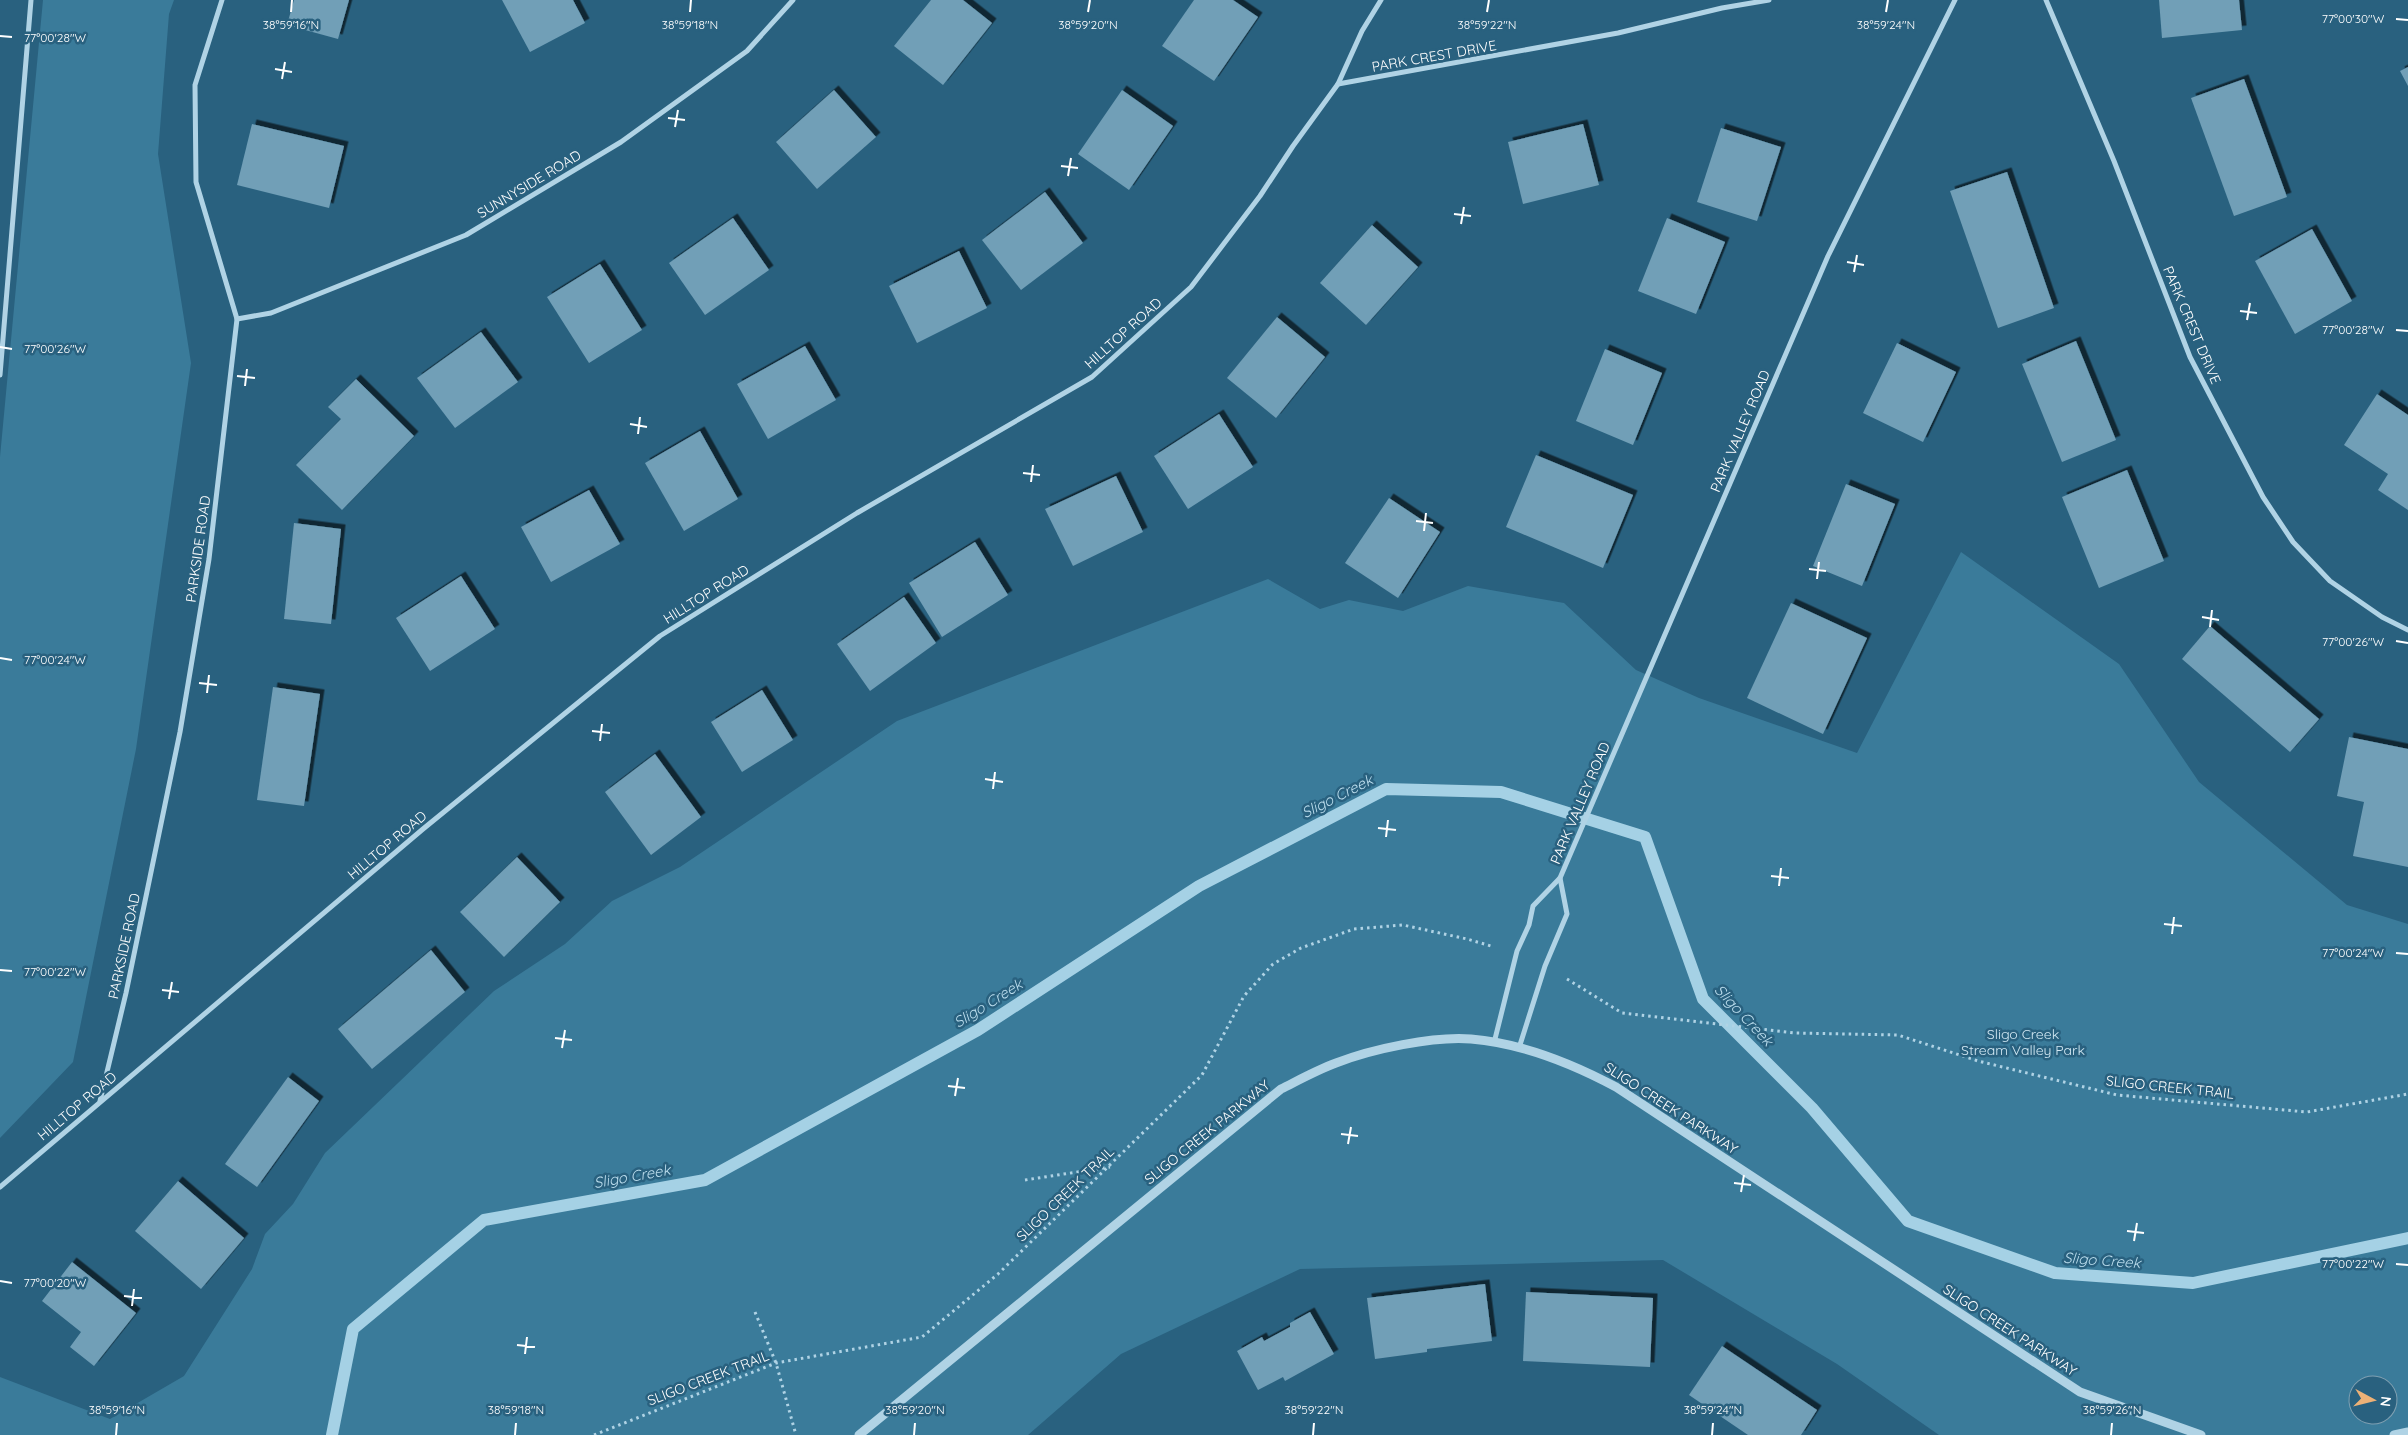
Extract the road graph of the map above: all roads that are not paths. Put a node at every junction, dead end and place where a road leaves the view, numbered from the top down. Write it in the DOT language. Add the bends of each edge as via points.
graph roads {
  1 [pos="31,0"];
  2 [pos="222,0"];
  3 [pos="793,0"];
  4 [pos="1380,0"];
  5 [pos="1769,0"];
  6 [pos="1955,0"];
  7 [pos="2046,0"];
  8 [pos="1338,84"];
  9 [pos="237,319"];
  10 [pos="0,375"];
  11 [pos="2408,630"];
  12 [pos="1560,878"];
  13 [pos="1494,1043"];
  14 [pos="1518,1049"];
  15 [pos="100,1102"];
  16 [pos="0,1187"];
  17 [pos="2408,1432"];
  18 [pos="859,1435"];
  19 [pos="2201,1435"];
  20 [pos="2394,1435"];
  1 -- 10 [label="street"];
  2 -- 9 [label="street, PARKSIDE ROAD" via="195,85 196,182"];
  3 -- 9 [label="street, SUNNYSIDE ROAD" via="747,51 621,142 466,235 271,313"];
  4 -- 8 [label="street, HILLTOP ROAD"];
  5 -- 8 [label="street, PARK CREST DRIVE" via="1618,33"];
  6 -- 12 [label="street, PARK VALLEY ROAD" via="1828,256"];
  7 -- 11 [label="street, PARK CREST DRIVE" via="2114,161 2190,357 2263,497 2293,542 2330,581 2382,617"];
  8 -- 15 [label="street, HILLTOP ROAD" via="1260,196 1191,287 1092,377 857,514 660,636 423,829"];
  9 -- 15 [label="street, PARKSIDE ROAD" via="209,559 180,732"];
  12 -- 13 [label="street, PARK VALLEY ROAD" via="1533,906 1529,926 1517,952"];
  12 -- 14 [label="street, PARK VALLEY ROAD" via="1567,914 1545,966"];
  13 -- 14 [label="street, SLIGO CREEK PARKWAY"];
  13 -- 18 [label="street, SLIGO CREEK PARKWAY" via="1471,1039 1440,1040 1380,1049 1336,1063 1281,1089"];
  14 -- 19 [label="street, SLIGO CREEK PARKWAY" via="1584,1070 1616,1087 2080,1392"];
  15 -- 16 [label="street, HILLTOP ROAD"];
  17 -- 20 [label="street"];
}
